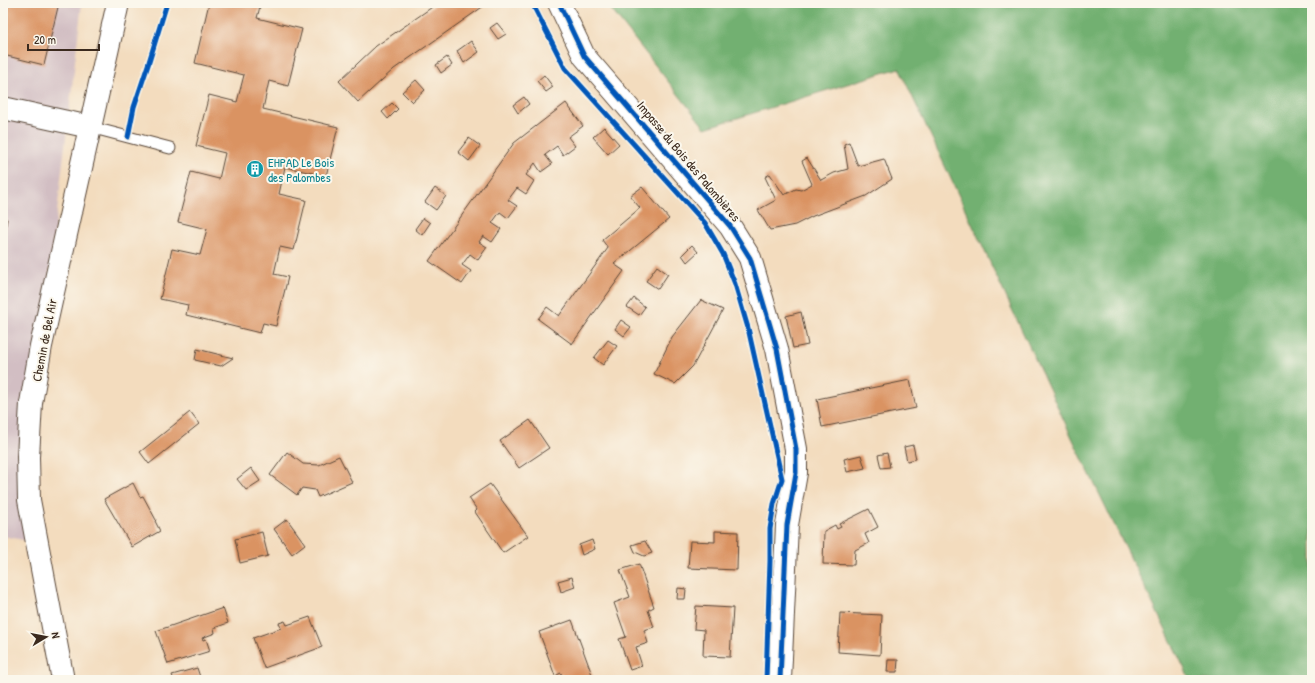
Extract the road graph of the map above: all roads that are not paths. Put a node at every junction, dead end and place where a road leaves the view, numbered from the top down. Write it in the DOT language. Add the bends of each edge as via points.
graph roads {
  1 [pos="118,3"];
  2 [pos="559,3"];
  3 [pos="3,108"];
  4 [pos="90,127"];
  5 [pos="170,148"];
  6 [pos="63,680"];
  7 [pos="780,680"];
  1 -- 4 [label="street, Chemin de Bel Air"];
  2 -- 7 [label="street, Impasse du Bois des Palombières" via="584,56 730,226 750,258 776,349 796,449 796,473 787,525"];
  3 -- 4 [label="street"];
  4 -- 5 [label="lane"];
  4 -- 6 [label="street, Chemin de Bel Air" via="41,346 31,403 28,457 29,500"];
}
